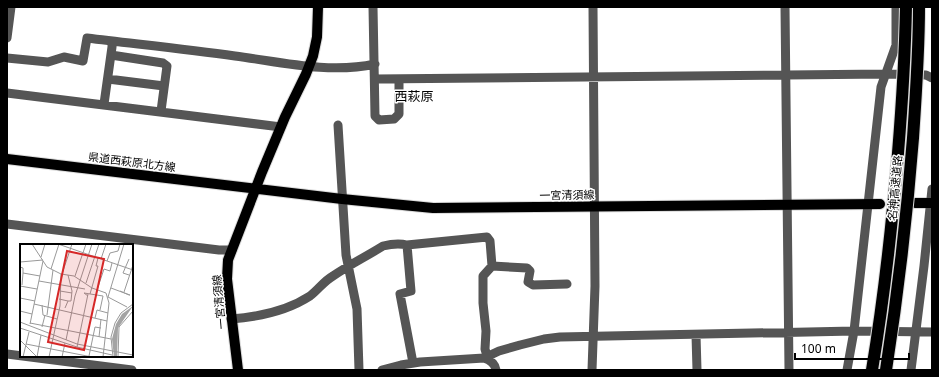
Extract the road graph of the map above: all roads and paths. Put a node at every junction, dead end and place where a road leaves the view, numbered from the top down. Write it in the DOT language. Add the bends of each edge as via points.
graph roads {
  1 [pos="11,7"];
  2 [pos="318,7"];
  3 [pos="374,7"];
  4 [pos="593,7"];
  5 [pos="784,7"];
  6 [pos="896,7"];
  7 [pos="906,7"];
  8 [pos="920,7"];
  9 [pos="7,32"];
  10 [pos="112,41"];
  11 [pos="111,55"];
  12 [pos="7,58"];
  13 [pos="375,64"];
  14 [pos="309,66"];
  15 [pos="886,74"];
  16 [pos="786,75"];
  17 [pos="593,77"];
  18 [pos="932,78"];
  19 [pos="108,79"];
  20 [pos="375,79"];
  21 [pos="399,79"];
  22 [pos="164,86"];
  23 [pos="7,93"];
  24 [pos="104,104"];
  25 [pos="161,111"];
  26 [pos="338,125"];
  27 [pos="281,127"];
  28 [pos="7,159"];
  29 [pos="255,189"];
  30 [pos="932,189"];
  31 [pos="342,199"];
  32 [pos="915,203"];
  33 [pos="931,203"];
  34 [pos="868,204"];
  35 [pos="880,204"];
  36 [pos="787,205"];
  37 [pos="594,207"];
  38 [pos="7,224"];
  39 [pos="407,246"];
  40 [pos="232,250"];
  41 [pos="492,266"];
  42 [pos="348,268"];
  43 [pos="567,284"];
  44 [pos="232,319"];
  45 [pos="854,331"];
  46 [pos="916,332"];
  47 [pos="932,332"];
  48 [pos="788,333"];
  49 [pos="696,335"];
  50 [pos="594,336"];
  51 [pos="7,354"];
  52 [pos="20,356"];
  53 [pos="30,357"];
  54 [pos="485,357"];
  55 [pos="413,363"];
  56 [pos="438,365"];
  57 [pos="872,368"];
  58 [pos="886,368"];
  59 [pos="132,370"];
  60 [pos="238,370"];
  61 [pos="359,370"];
  62 [pos="382,370"];
  63 [pos="496,370"];
  64 [pos="592,370"];
  65 [pos="697,370"];
  66 [pos="789,370"];
  67 [pos="847,370"];
  68 [pos="911,370"];
  1 -- 9 [label="street"];
  2 -- 14 [label="main road, 一宮清須線" via="317,37"];
  3 -- 13 [label="street"];
  4 -- 17 [label="street"];
  5 -- 16 [label="street"];
  6 -- 15 [label="street" via="896,45"];
  7 -- 57 [label="highway, 名神高速道路, bridge" via="896,179 887,270"];
  8 -- 58 [label="highway, 名神高速道路, bridge" via="910,175"];
  10 -- 11 [label="street"];
  10 -- 12 [label="street" via="86,38 83,60 64,57 48,62"];
  10 -- 14 [label="street"];
  11 -- 19 [label="street"];
  11 -- 22 [label="street" via="163,63 167,66"];
  13 -- 14 [label="street" via="349,68"];
  13 -- 20 [label="street"];
  14 -- 27 [label="main road, 一宮清須線"];
  15 -- 16 [label="street"];
  15 -- 18 [label="street" via="926,75"];
  15 -- 34 [label="street" via="881,87"];
  16 -- 17 [label="street"];
  16 -- 36 [label="street"];
  17 -- 21 [label="street"];
  17 -- 37 [label="street"];
  19 -- 22 [label="street"];
  19 -- 24 [label="street"];
  20 -- 21 [label="street"];
  20 -- 21 [label="street" via="375,116 380,120 394,119 399,114"];
  22 -- 25 [label="street"];
  23 -- 24 [label="street"];
  24 -- 25 [label="street"];
  25 -- 27 [label="street"];
  26 -- 31 [label="street"];
  27 -- 29 [label="main road, 一宮清須線"];
  28 -- 29 [label="main road, 県道西萩原北方線"];
  29 -- 31 [label="main road, 一宮清須線"];
  29 -- 40 [label="main road, 一宮清須線"];
  30 -- 33 [label="street"];
  31 -- 37 [label="main road, 一宮清須線" via="433,208"];
  31 -- 42 [label="street"];
  32 -- 33 [label="main road"];
  33 -- 46 [label="street"];
  34 -- 35 [label="main road, 一宮清須線"];
  34 -- 36 [label="main road, 一宮清須線"];
  34 -- 45 [label="street"];
  36 -- 37 [label="main road, 一宮清須線"];
  36 -- 48 [label="street"];
  37 -- 50 [label="street"];
  38 -- 40 [label="street"];
  39 -- 41 [label="street" via="487,237 490,241"];
  39 -- 42 [label="street" via="383,246"];
  39 -- 55 [label="street" via="412,291 400,294"];
  40 -- 44 [label="main road, 一宮清須線" via="228,260 227,279"];
  41 -- 43 [label="street" via="527,268 530,271 528,282 533,285"];
  41 -- 54 [label="street" via="483,276"];
  42 -- 44 [label="street" via="332,276 311,296 293,304 253,317"];
  42 -- 61 [label="street" via="357,309"];
  44 -- 60 [label="main road, 一宮清須線"];
  45 -- 46 [label="street"];
  45 -- 48 [label="street"];
  45 -- 67 [label="street"];
  46 -- 47 [label="street"];
  46 -- 68 [label="street"];
  48 -- 49 [label="street"];
  48 -- 66 [label="street"];
  49 -- 50 [label="street"];
  49 -- 65 [label="street"];
  50 -- 54 [label="street" via="560,336 544,339"];
  50 -- 64 [label="street"];
  51 -- 52 [label="street"];
  53 -- 59 [label="street"];
  54 -- 56 [label="street"];
  54 -- 63 [label="street"];
  55 -- 56 [label="street"];
  55 -- 62 [label="street"];
}
